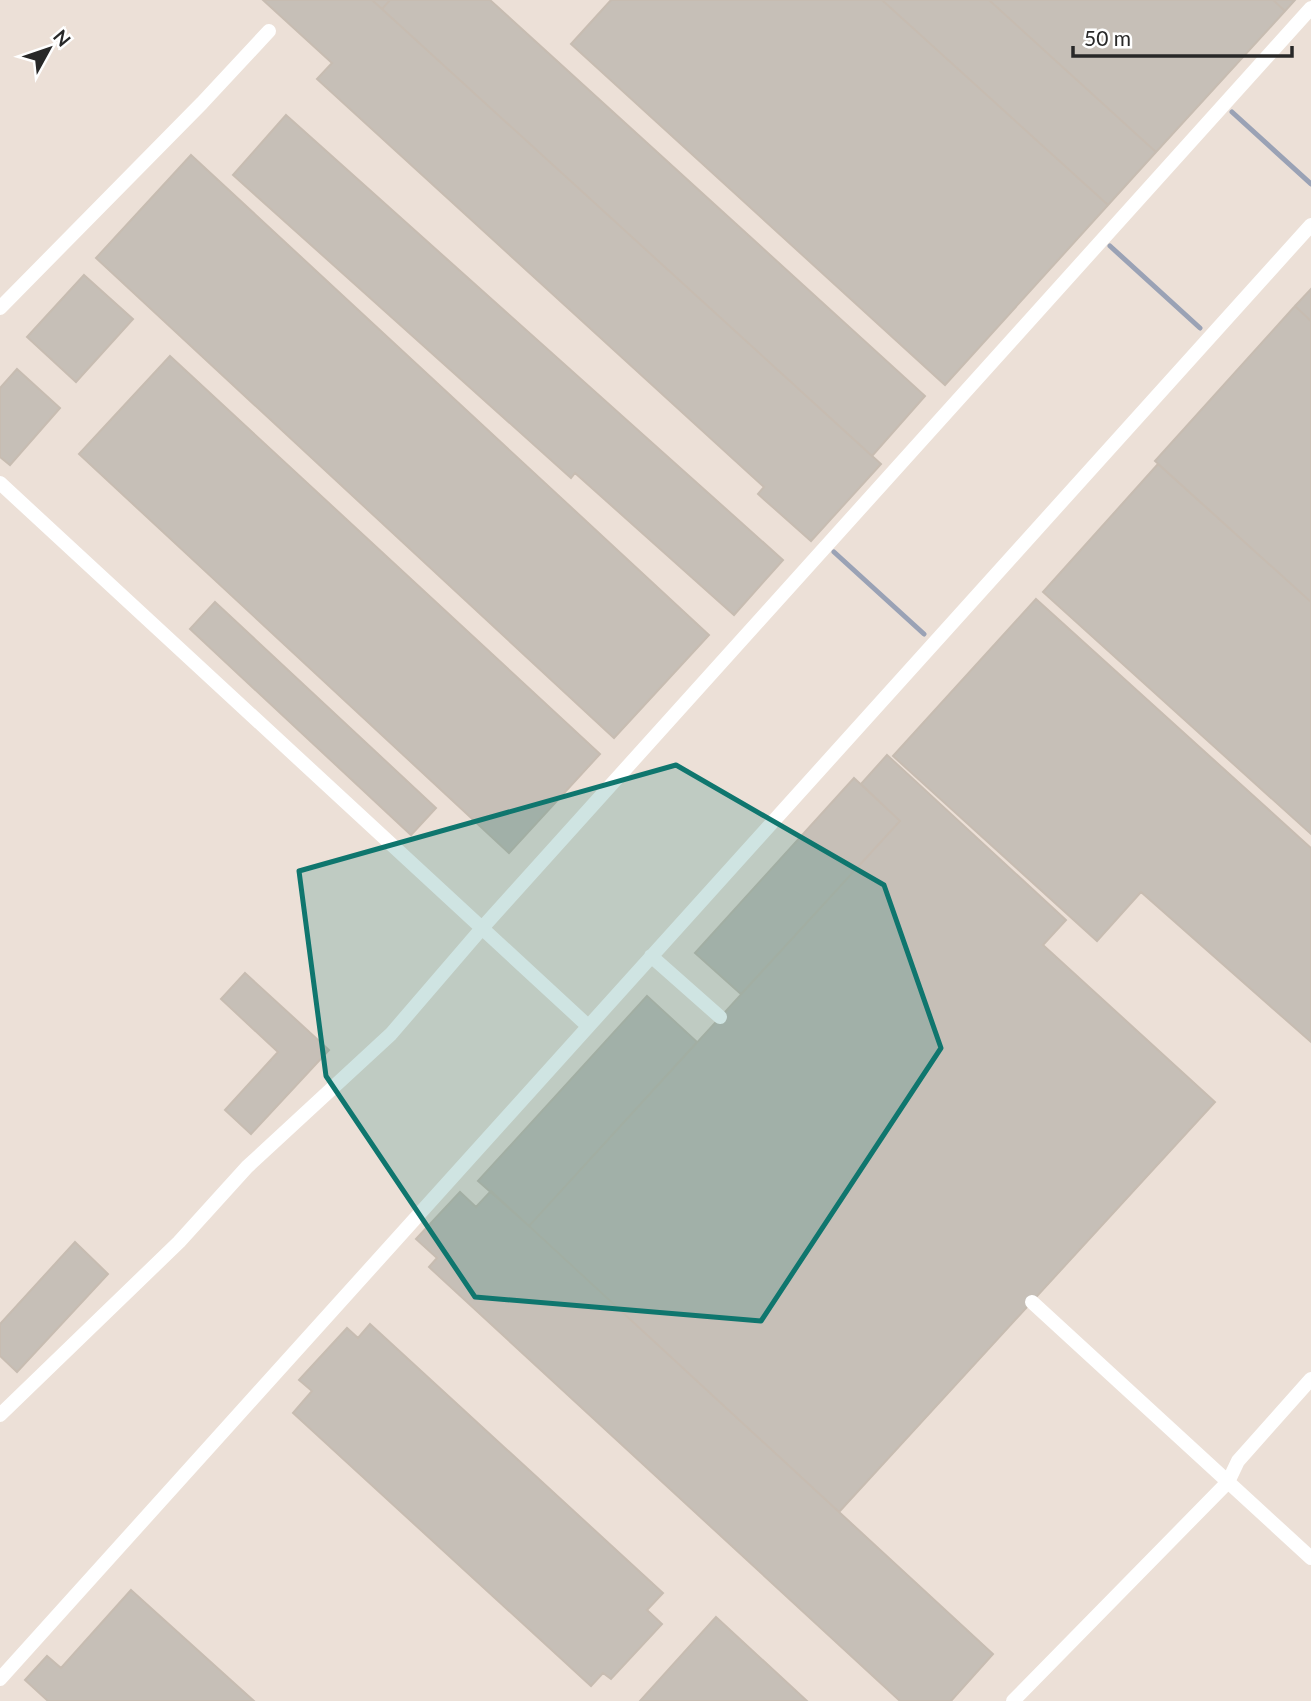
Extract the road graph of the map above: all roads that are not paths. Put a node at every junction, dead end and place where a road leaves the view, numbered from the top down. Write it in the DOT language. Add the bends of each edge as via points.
graph roads {
  1 [pos="1311,8"];
  2 [pos="269,31"];
  3 [pos="1311,225"];
  4 [pos="0,308"];
  5 [pos="0,483"];
  6 [pos="483,927"];
  7 [pos="651,956"];
  8 [pos="720,1017"];
  9 [pos="588,1026"];
  10 [pos="1032,1302"];
  11 [pos="1311,1379"];
  12 [pos="0,1415"];
  13 [pos="1228,1482"];
  14 [pos="1311,1558"];
  15 [pos="0,1679"];
  16 [pos="1013,1701"];
  1 -- 6 [label="lane"];
  2 -- 4 [label="lane"];
  3 -- 7 [label="lane"];
  5 -- 6 [label="lane"];
  6 -- 9 [label="lane"];
  6 -- 12 [label="lane" via="391,1034 247,1167"];
  7 -- 8 [label="lane"];
  7 -- 9 [label="lane"];
  9 -- 15 [label="lane"];
  10 -- 13 [label="lane"];
  11 -- 13 [label="lane" via="1238,1461"];
  13 -- 14 [label="lane"];
  13 -- 16 [label="lane"];
}
